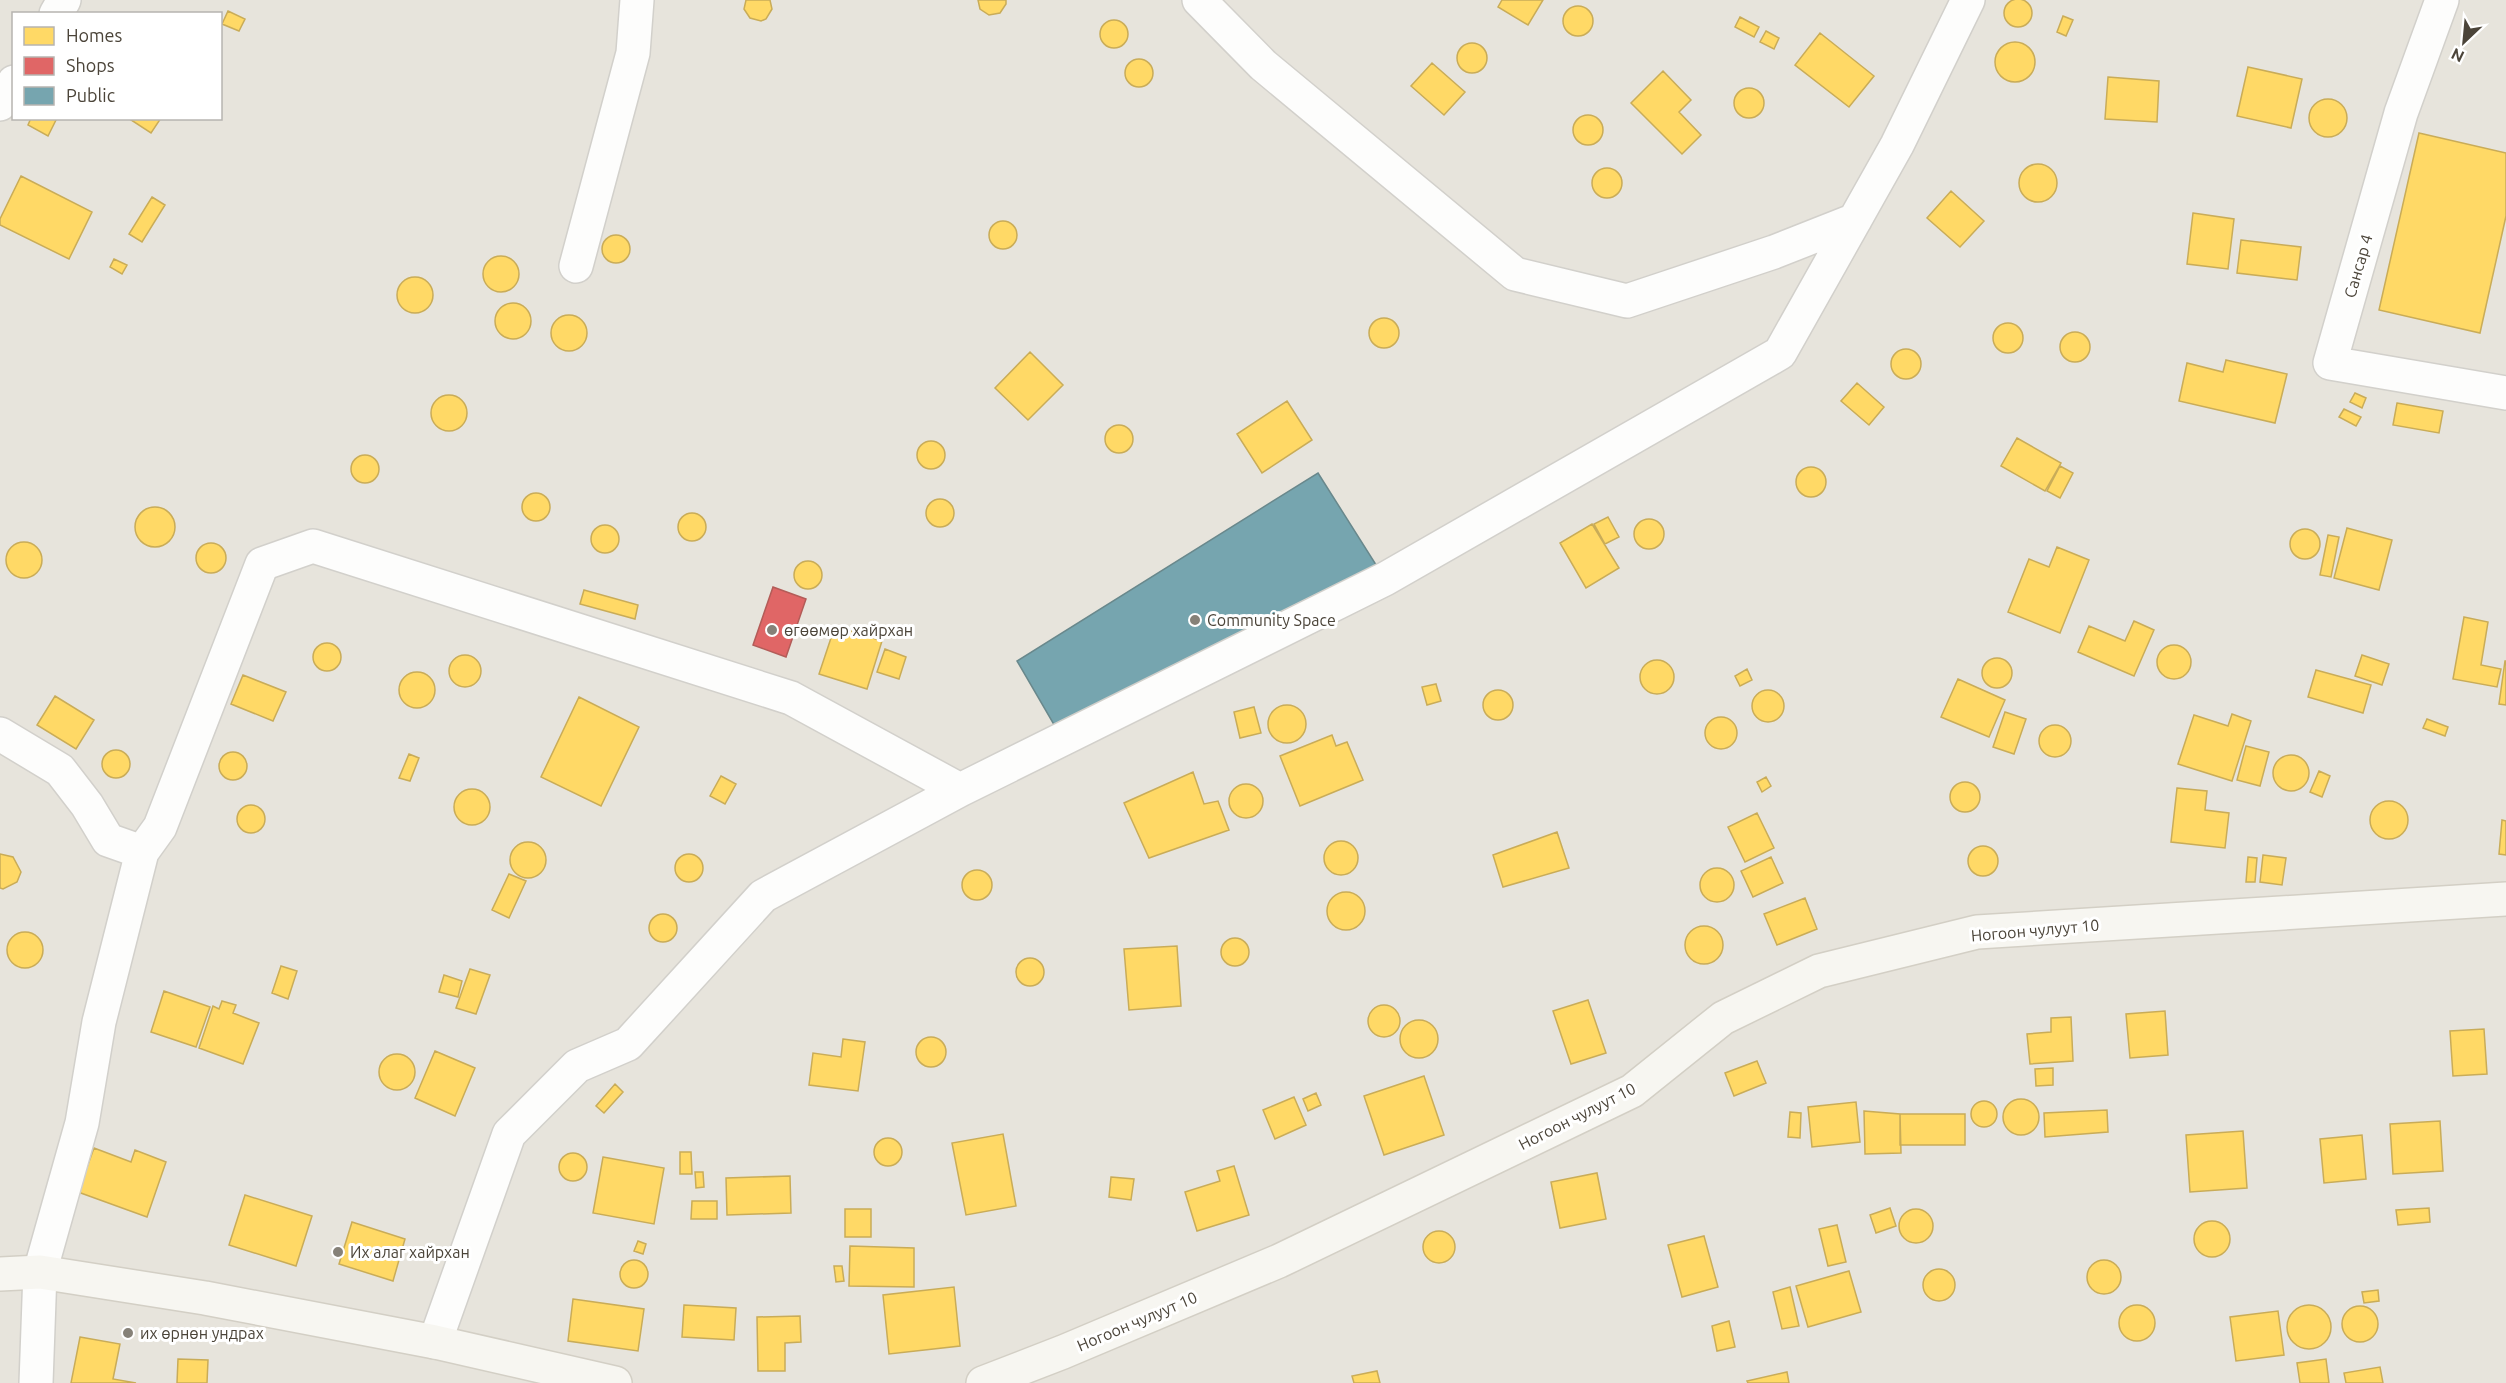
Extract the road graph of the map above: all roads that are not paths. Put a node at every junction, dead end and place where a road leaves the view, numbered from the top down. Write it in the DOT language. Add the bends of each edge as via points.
graph roads {
  1 [pos="637,0"];
  2 [pos="1199,0"];
  3 [pos="1968,0"];
  4 [pos="2442,0"];
  5 [pos="12,85"];
  6 [pos="0,104"];
  7 [pos="1855,220"];
  8 [pos="576,266"];
  9 [pos="2506,393"];
  10 [pos="0,734"];
  11 [pos="960,790"];
  12 [pos="142,852"];
  13 [pos="2506,899"];
  14 [pos="40,1272"];
  15 [pos="0,1274"];
  16 [pos="435,1342"];
  17 [pos="36,1383"];
  18 [pos="615,1383"];
  19 [pos="983,1383"];
  1 -- 8 [label="street" via="633,53"];
  2 -- 7 [label="street" via="1263,65 1515,274 1627,301 1774,252"];
  3 -- 7 [label="street" via="1897,145"];
  4 -- 9 [label="street, Сансар 4" via="2401,113 2330,363"];
  5 -- 6 [label="street"];
  7 -- 11 [label="street" via="1780,353 1385,579"];
  10 -- 12 [label="street" via="60,770 108,840"];
  11 -- 12 [label="street" via="791,698 313,546 262,564 160,827"];
  11 -- 16 [label="street" via="763,896 628,1044 577,1066 510,1134"];
  12 -- 14 [label="street" via="99,1022 76,1146"];
  13 -- 19 [label="street, Ногоон чулуут 10" via="1977,932 1819,971 1723,1018 1632,1091 1279,1261"];
  14 -- 15 [label="street"];
  14 -- 16 [label="street" via="204,1298"];
  14 -- 17 [label="street"];
  16 -- 18 [label="street"];
}
